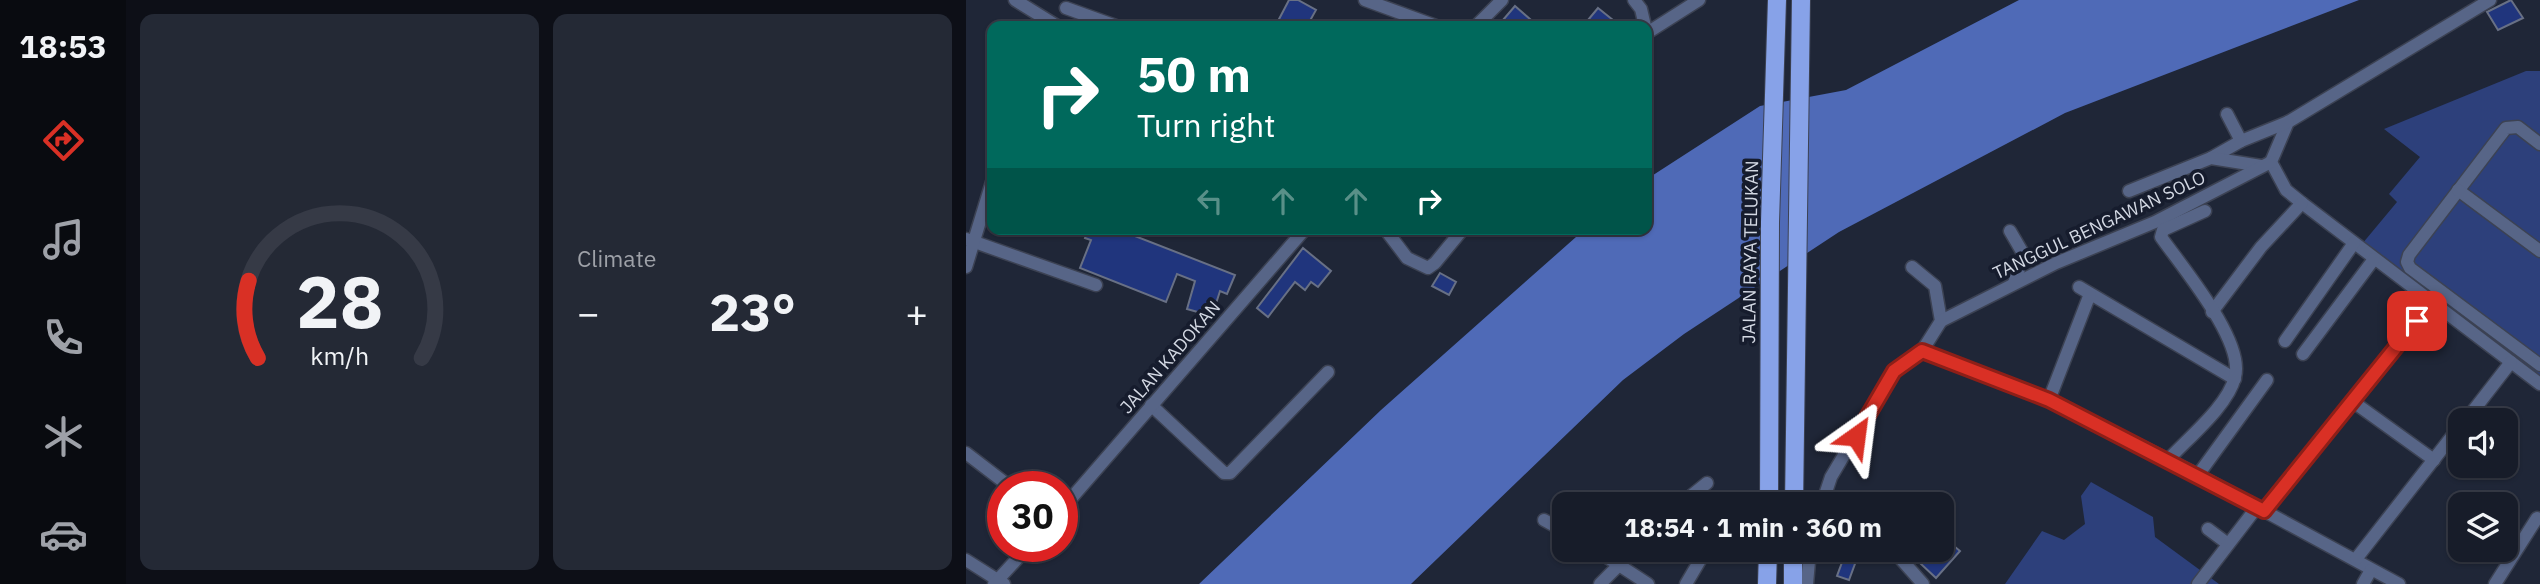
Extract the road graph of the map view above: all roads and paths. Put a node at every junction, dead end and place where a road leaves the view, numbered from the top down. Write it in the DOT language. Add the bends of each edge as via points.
graph roads {
  1 [pos="1015,0"];
  2 [pos="1365,0"];
  3 [pos="1502,0"];
  4 [pos="1634,0"];
  5 [pos="1699,0"];
  6 [pos="1777,0"];
  7 [pos="1801,0"];
  8 [pos="2490,0"];
  9 [pos="1068,4"];
  10 [pos="1049,21"];
  11 [pos="1060,21"];
  12 [pos="1105,21"];
  13 [pos="1422,21"];
  14 [pos="1481,21"];
  15 [pos="1644,21"];
  16 [pos="1652,29"];
  17 [pos="2227,114"];
  18 [pos="2288,122"];
  19 [pos="2241,141"];
  20 [pos="2540,144"];
  21 [pos="2210,158"];
  22 [pos="2266,164"];
  23 [pos="2458,190"];
  24 [pos="2129,191"];
  25 [pos="987,195"];
  26 [pos="2302,203"];
  27 [pos="2205,211"];
  28 [pos="2010,231"];
  29 [pos="1300,235"];
  30 [pos="1390,235"];
  31 [pos="1458,235"];
  32 [pos="970,240"];
  33 [pos="2354,243"];
  34 [pos="2540,251"];
  35 [pos="2374,259"];
  36 [pos="966,267"];
  37 [pos="1912,267"];
  38 [pos="2014,283"];
  39 [pos="1096,285"];
  40 [pos="2431,303"];
  41 [pos="2212,312"];
  42 [pos="1941,321"];
  43 [pos="2285,341"];
  44 [pos="1922,351"];
  45 [pos="2303,354"];
  46 [pos="2511,362"];
  47 [pos="2540,365"];
  48 [pos="1328,372"];
  49 [pos="2235,379"];
  50 [pos="2267,380"];
  51 [pos="2540,384"];
  52 [pos="2049,400"];
  53 [pos="2351,401"];
  54 [pos="1151,405"];
  55 [pos="2475,408"];
  56 [pos="2448,442"];
  57 [pos="966,453"];
  58 [pos="2168,460"];
  59 [pos="2434,460"];
  60 [pos="989,471"];
  61 [pos="2198,475"];
  62 [pos="1707,483"];
  63 [pos="1078,490"];
  64 [pos="1696,492"];
  65 [pos="1769,492"];
  66 [pos="1794,492"];
  67 [pos="1825,492"];
  68 [pos="2260,509"];
  69 [pos="2538,518"];
  70 [pos="1544,520"];
  71 [pos="1552,524"];
  72 [pos="2208,529"];
  73 [pos="2228,544"];
  74 [pos="2356,559"];
  75 [pos="966,560"];
  76 [pos="1016,562"];
  77 [pos="1614,562"];
  78 [pos="1621,562"];
  79 [pos="1699,562"];
  80 [pos="1768,562"];
  81 [pos="1793,562"];
  82 [pos="1809,562"];
  83 [pos="1904,562"];
  84 [pos="1618,565"];
  85 [pos="2371,570"];
  86 [pos="998,583"];
  87 [pos="1600,584"];
  88 [pos="1648,584"];
  89 [pos="1686,584"];
  90 [pos="1767,584"];
  91 [pos="1793,584"];
  92 [pos="1807,584"];
  93 [pos="1923,584"];
  94 [pos="2198,584"];
  95 [pos="2363,584"];
  96 [pos="2399,584"];
  97 [pos="2495,584"];
  1 -- 10 [label="street"];
  2 -- 13 [label="street"];
  3 -- 14 [label="street"];
  4 -- 15 [label="street"];
  5 -- 16 [label="street"];
  6 -- 65 [label="main road, JALAN RAYA TELUKAN" via="1770,222"];
  7 -- 66 [label="main road"];
  8 -- 18 [label="street"];
  9 -- 11 [label="street"];
  9 -- 12 [label="street"];
  17 -- 19 [label="street"];
  18 -- 19 [label="street"];
  18 -- 22 [label="street"];
  19 -- 21 [label="street"];
  20 -- 23 [label="street" via="2518,127 2506,128"];
  21 -- 22 [label="street"];
  21 -- 24 [label="street"];
  22 -- 26 [label="street"];
  22 -- 38 [label="street, TANGGUL BENGAWAN SOLO" via="2155,222"];
  23 -- 34 [label="street"];
  23 -- 47 [label="street" via="2409,255 2408,265"];
  25 -- 32 [label="street"];
  26 -- 33 [label="street"];
  26 -- 41 [label="street" via="2261,247"];
  27 -- 41 [label="street" via="2163,230 2161,237"];
  28 -- 38 [label="street" via="2024,255"];
  29 -- 54 [label="street, JALAN KADOKAN"];
  30 -- 31 [label="street" via="1407,258 1428,268"];
  32 -- 36 [label="street"];
  32 -- 39 [label="street"];
  33 -- 35 [label="street"];
  33 -- 43 [label="street"];
  35 -- 40 [label="street"];
  35 -- 45 [label="street"];
  37 -- 42 [label="street" via="1934,286"];
  38 -- 42 [label="street, TANGGUL BENGAWAN SOLO"];
  40 -- 46 [label="street"];
  40 -- 53 [label="street"];
  41 -- 49 [label="street" via="2235,351"];
  42 -- 44 [label="street"];
  44 -- 52 [label="street"];
  44 -- 67 [label="street" via="1894,371"];
  46 -- 51 [label="street"];
  46 -- 55 [label="street"];
  48 -- 54 [label="street" via="1230,473 1224,473"];
  49 -- 52 [label="street" via="2084,290"];
  49 -- 58 [label="street" via="2212,414"];
  50 -- 61 [label="street"];
  52 -- 58 [label="street"];
  53 -- 59 [label="street"];
  53 -- 68 [label="street"];
  54 -- 63 [label="street, JALAN KADOKAN"];
  56 -- 59 [label="street"];
  57 -- 60 [label="street"];
  58 -- 61 [label="street"];
  59 -- 74 [label="street"];
  61 -- 68 [label="street"];
  62 -- 64 [label="street"];
  68 -- 73 [label="street"];
  68 -- 74 [label="street"];
  69 -- 97 [label="street"];
  70 -- 71 [label="street"];
  72 -- 73 [label="street"];
  73 -- 94 [label="street"];
  74 -- 85 [label="street"];
  75 -- 86 [label="street"];
  76 -- 86 [label="street"];
  77 -- 84 [label="street"];
  78 -- 84 [label="street"];
  79 -- 89 [label="street"];
  80 -- 90 [label="main road"];
  81 -- 91 [label="main road"];
  82 -- 92 [label="street"];
  83 -- 93 [label="street"];
  84 -- 87 [label="street"];
  84 -- 88 [label="street"];
  85 -- 95 [label="street"];
  85 -- 96 [label="street"];
}
